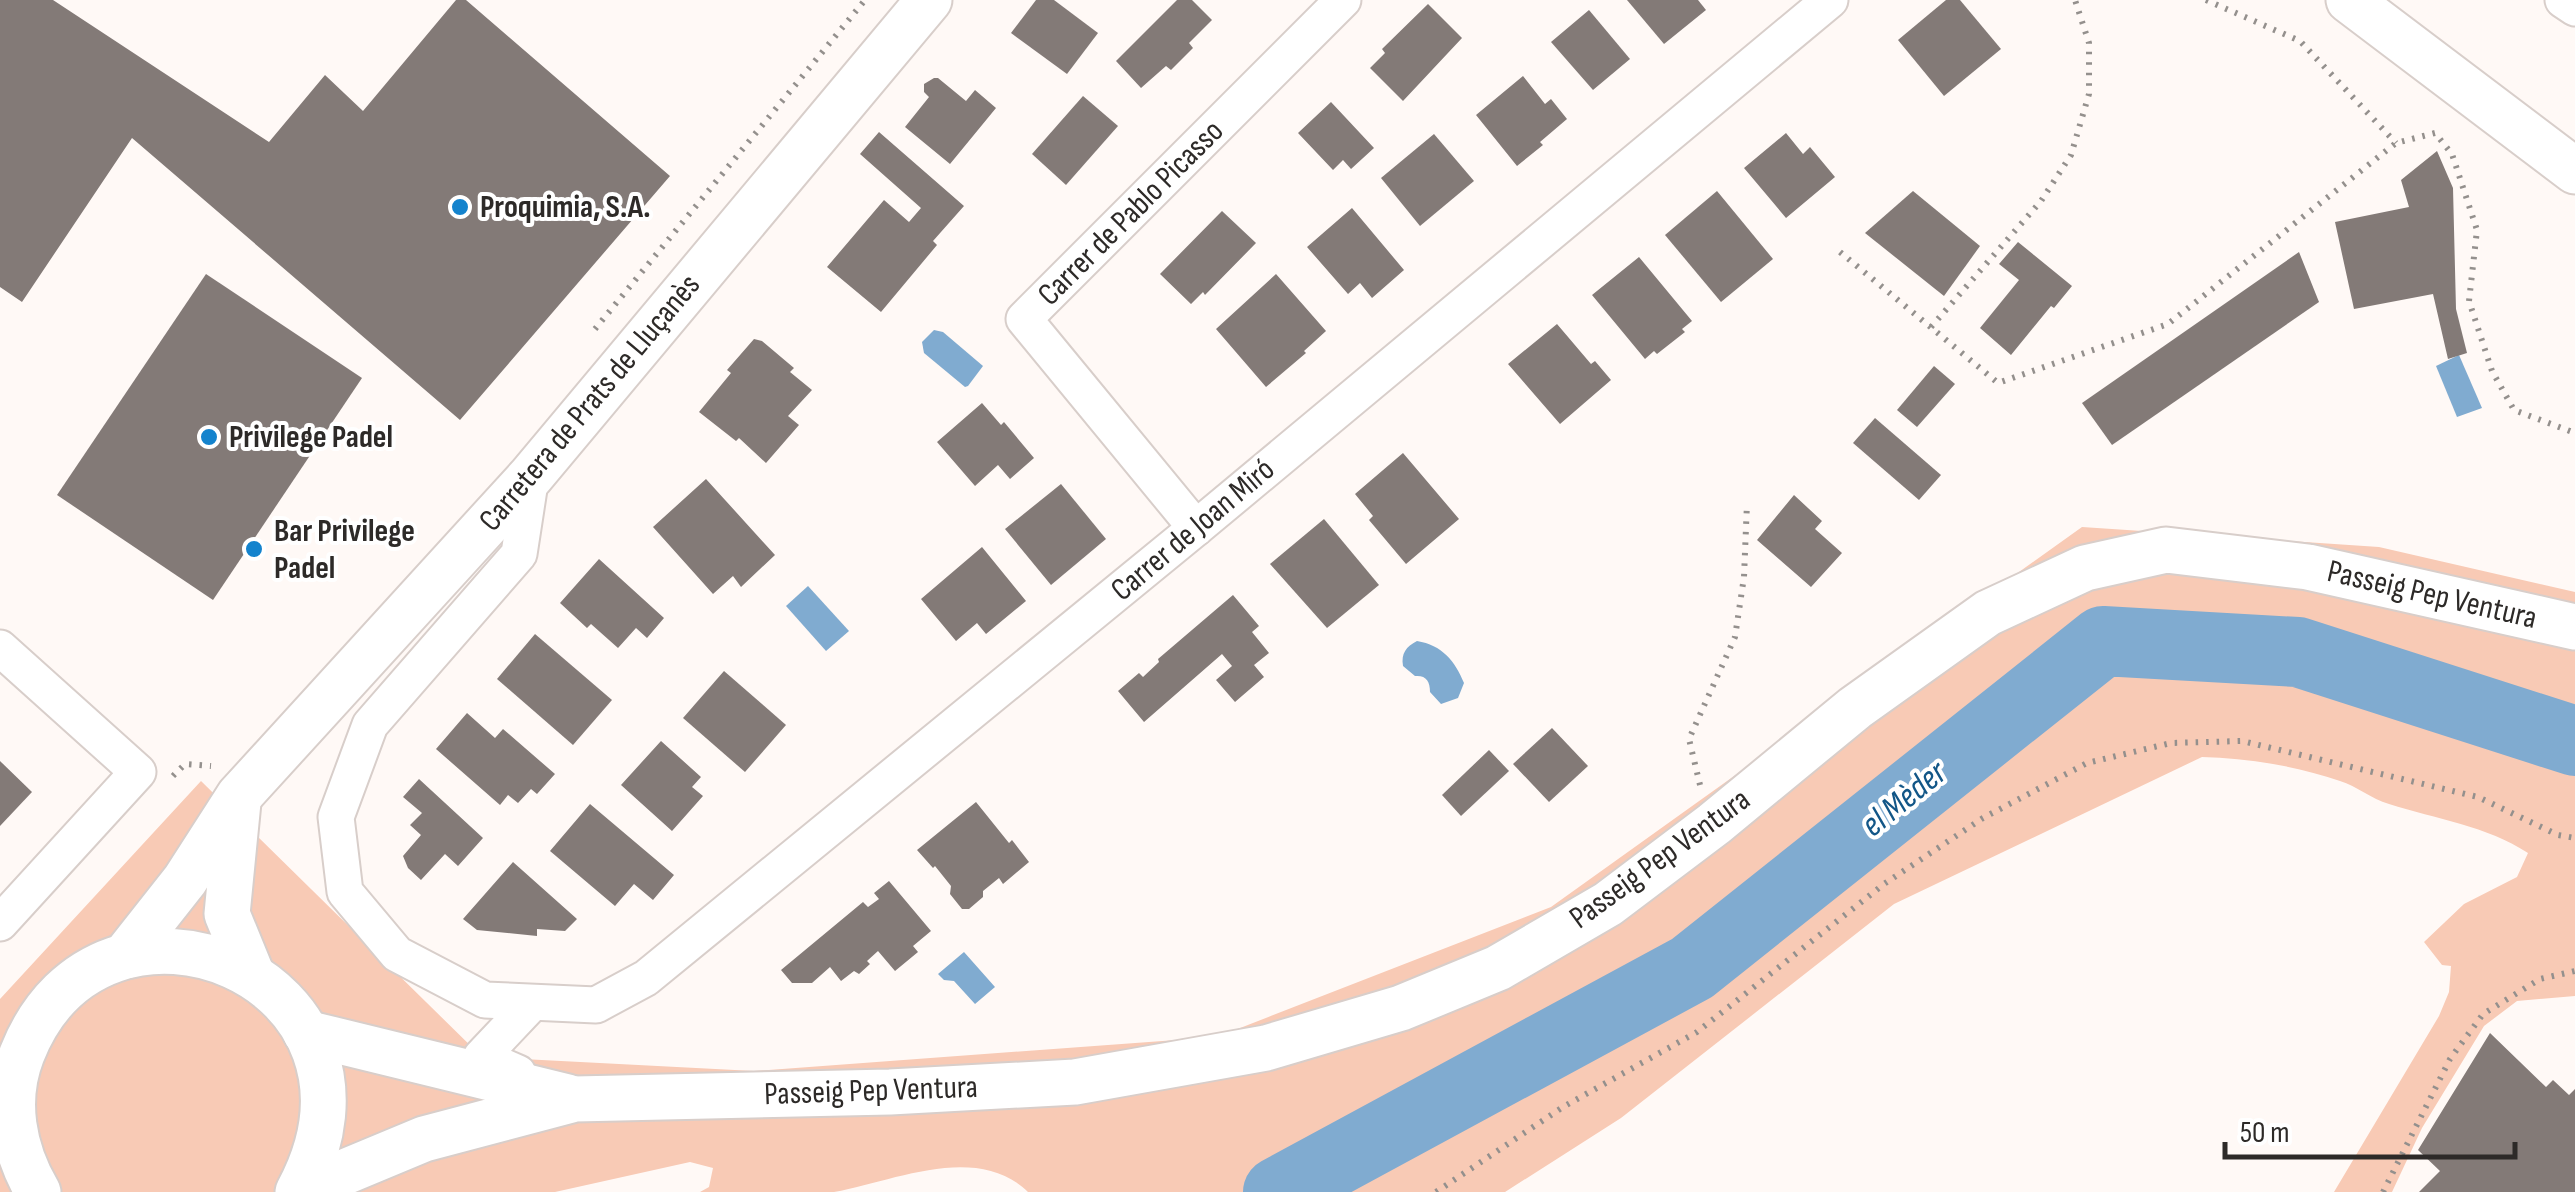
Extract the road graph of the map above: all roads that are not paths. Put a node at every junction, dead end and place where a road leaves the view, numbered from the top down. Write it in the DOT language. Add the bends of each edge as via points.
graph roads {
  1 [pos="929,0"];
  2 [pos="1343,0"];
  3 [pos="1830,0"];
  4 [pos="2350,0"];
  5 [pos="2563,0"];
  6 [pos="2575,8"];
  7 [pos="2575,172"];
  8 [pos="532,476"];
  9 [pos="1196,528"];
  10 [pos="2575,627"];
  11 [pos="0,648"];
  12 [pos="225,781"];
  13 [pos="0,923"];
  14 [pos="125,956"];
  15 [pos="252,974"];
  16 [pos="532,1002"];
  17 [pos="306,1033"];
  18 [pos="574,1099"];
  19 [pos="6,1104"];
  20 [pos="38,1192"];
  21 [pos="298,1192"];
  1 -- 8 [label="street, Carretera de Prats de Lluçanès"];
  2 -- 9 [label="street, Carrer de Pablo Picasso" via="1024,319"];
  3 -- 9 [label="street, Carrer de Joan Miró"];
  4 -- 7 [label="street"];
  5 -- 6 [label="street"];
  8 -- 12 [label="street, Carretera de Prats de Lluçanès"];
  8 -- 16 [label="street, Carrer de Joan Miró" via="519,554 370,725 336,817 346,892 397,954 485,1000"];
  9 -- 16 [label="street, Carrer de Joan Miró" via="646,978 596,1005"];
  10 -- 18 [label="street, Passeig Pep Ventura" via="2308,567 2166,550 2085,568 1988,612 1608,904 1498,968 1402,1008 1266,1048 1074,1082"];
  11 -- 13 [label="street" via="138,772"];
  12 -- 14 [label="street, Carretera de Prats de Lluçanès" via="185,880"];
  12 -- 15 [label="street" via="227,914"];
  14 -- 15 [label="street" via="197,953"];
  14 -- 19 [label="street" via="74,982 40,1018"];
  15 -- 17 [label="street" via="292,1010"];
  16 -- 18 [label="street" via="482,1057"];
  17 -- 18 [label="street, Passeig Pep Ventura"];
  17 -- 21 [label="street" via="317,1058 324,1113 313,1163"];
  18 -- 21 [label="street, Passeig Pep Ventura" via="424,1139"];
  19 -- 20 [label="street"];
}
